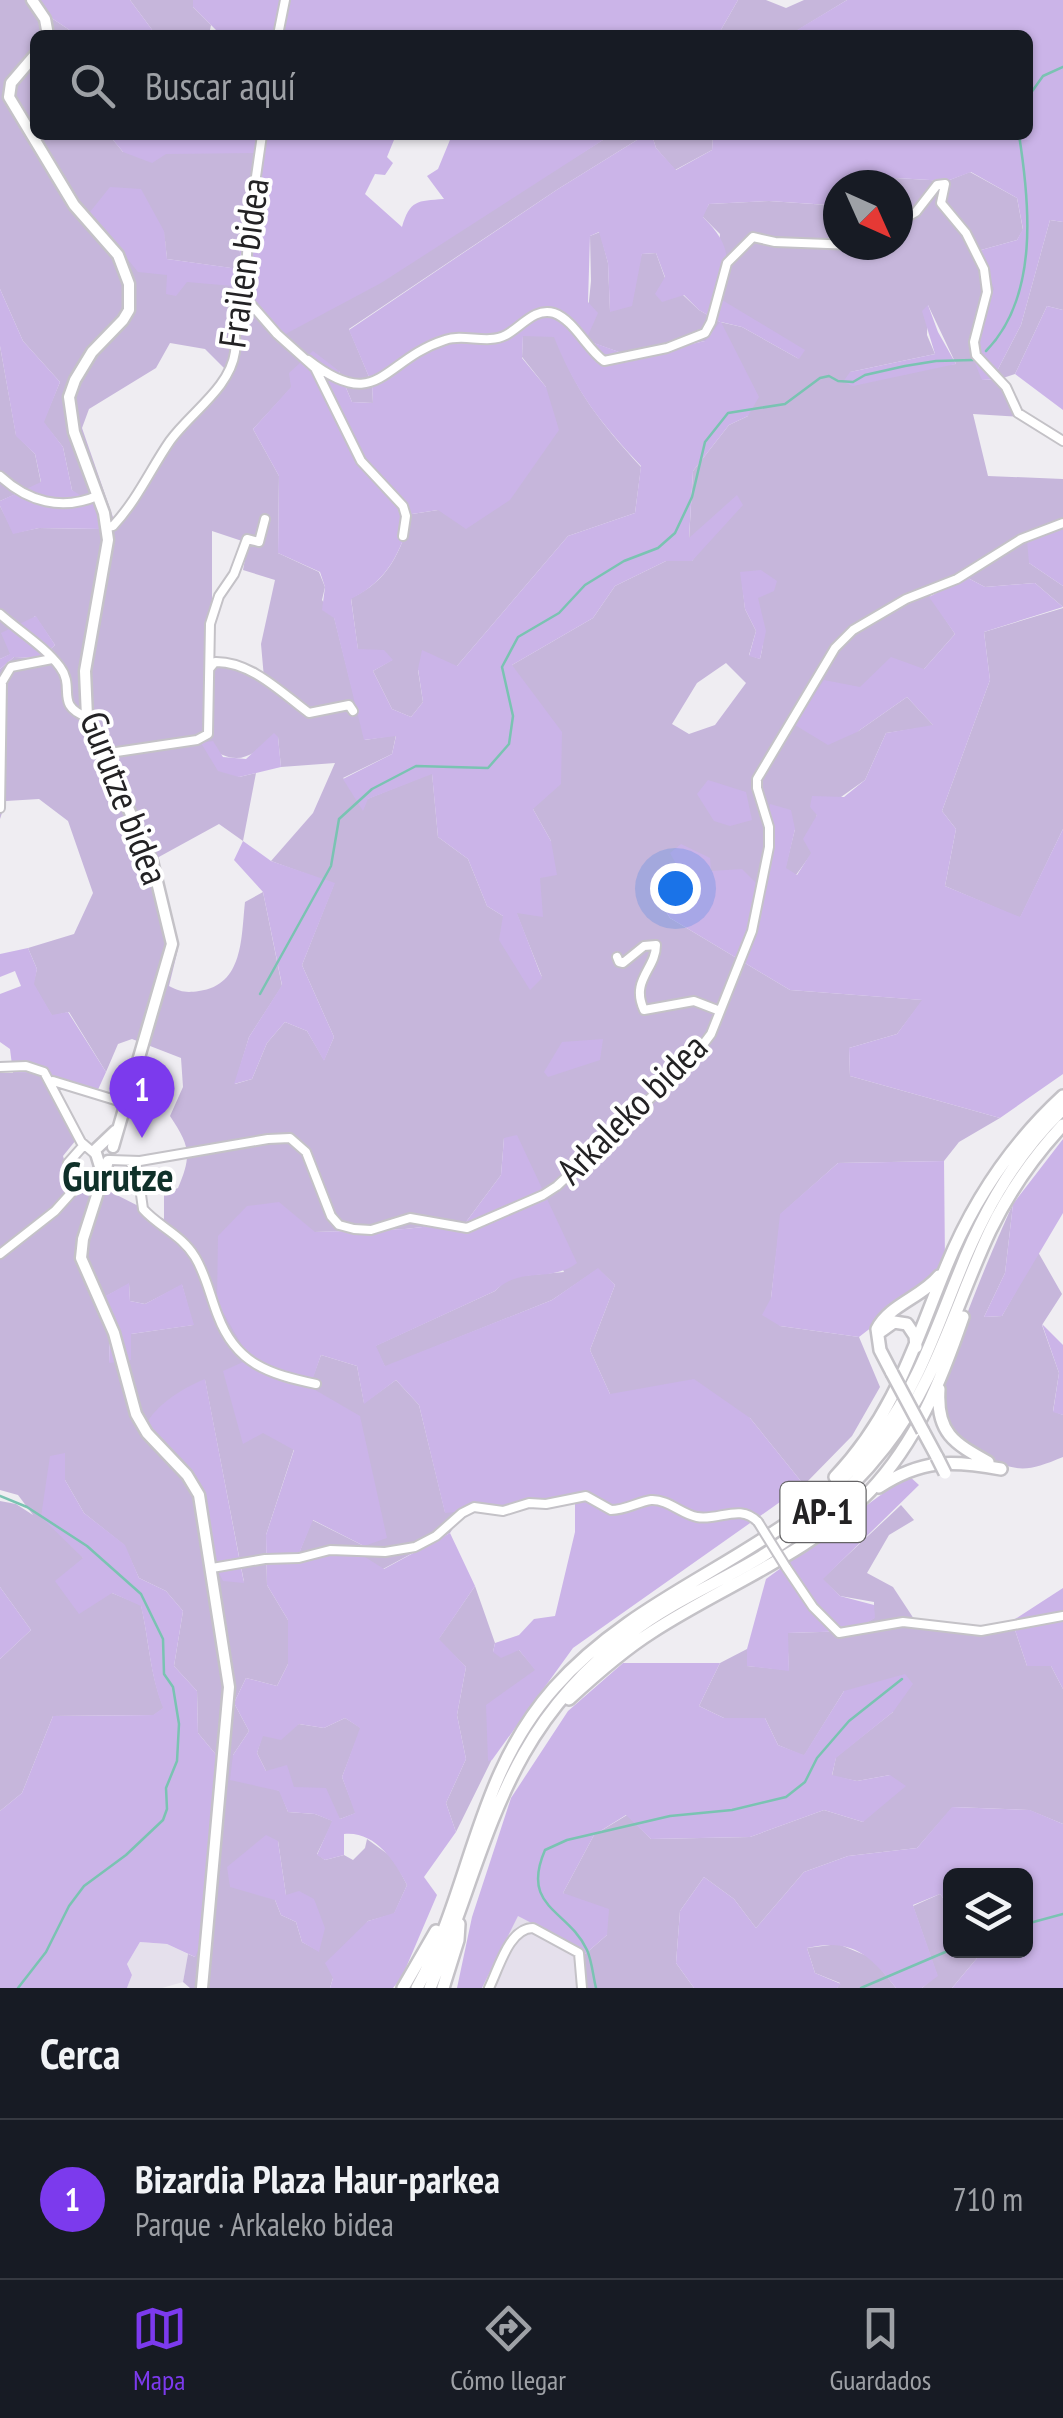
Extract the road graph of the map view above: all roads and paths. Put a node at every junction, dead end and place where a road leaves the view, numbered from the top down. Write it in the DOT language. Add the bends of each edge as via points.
graph roads {
  1 [pos="32,0"];
  2 [pos="284,0"];
  3 [pos="47,30"];
  4 [pos="279,30"];
  5 [pos="30,60"];
  6 [pos="30,132"];
  7 [pos="35,140"];
  8 [pos="261,140"];
  9 [pos="913,214"];
  10 [pos="823,244"];
  11 [pos="242,294"];
  12 [pos="308,360"];
  13 [pos="1063,442"];
  14 [pos="0,476"];
  15 [pos="97,496"];
  16 [pos="266,520"];
  17 [pos="1063,523"];
  18 [pos="107,527"];
  19 [pos="403,536"];
  20 [pos="0,614"];
  21 [pos="52,659"];
  22 [pos="210,668"];
  23 [pos="353,711"];
  24 [pos="86,712"];
  25 [pos="104,754"];
  26 [pos="0,808"];
  27 [pos="617,957"];
  28 [pos="720,1011"];
  29 [pos="0,1067"];
  30 [pos="52,1080"];
  31 [pos="1063,1096"];
  32 [pos="125,1103"];
  33 [pos="1063,1109"];
  34 [pos="1063,1125"];
  35 [pos="101,1151"];
  36 [pos="127,1160"];
  37 [pos="0,1254"];
  38 [pos="979,1256"];
  39 [pos="947,1264"];
  40 [pos="877,1341"];
  41 [pos="916,1348"];
  42 [pos="940,1382"];
  43 [pos="316,1384"];
  44 [pos="946,1477"];
  45 [pos="870,1490"];
  46 [pos="774,1534"];
  47 [pos="212,1568"];
  48 [pos="1063,1616"];
  49 [pos="540,1725"];
  50 [pos="460,1880"];
  51 [pos="460,1910"];
  52 [pos="202,1988"];
  53 [pos="403,1988"];
  54 [pos="417,1988"];
  55 [pos="430,1988"];
  56 [pos="443,1988"];
  57 [pos="489,1988"];
  58 [pos="582,1988"];
  1 -- 3 [label="main road"];
  2 -- 4 [label="street"];
  5 -- 6 [label="main road, Gurutze bidea" via="11,83 9,97"];
  7 -- 15 [label="main road, Gurutze bidea" via="74,205 118,256 130,284 123,320 92,352 70,397 74,432"];
  8 -- 11 [label="street, Frailen bidea"];
  9 -- 13 [label="street" via="937,184 945,184 941,202 966,233 986,280 973,348 1018,412"];
  10 -- 12 [label="street" via="753,237 728,263 705,333 667,348 604,361 559,316 546,312 499,338 443,340 358,384 340,382"];
  11 -- 12 [label="street"];
  11 -- 18 [label="street, Frailen bidea" via="234,305 230,366 171,440 138,496"];
  12 -- 19 [label="street" via="361,461 404,506"];
  14 -- 15 [label="street" via="48,503"];
  15 -- 18 [label="main road, Gurutze bidea"];
  16 -- 22 [label="street" via="259,542 247,539 219,596 210,624"];
  17 -- 28 [label="street, Arkaleko bidea" via="906,599 835,648 757,779 768,847 752,931"];
  18 -- 24 [label="main road, Gurutze bidea"];
  20 -- 21 [label="street"];
  21 -- 24 [label="street" via="65,676 67,699"];
  21 -- 26 [label="street" via="15,666 2,682"];
  22 -- 23 [label="street" via="226,662 270,682 309,713 349,705"];
  22 -- 25 [label="street" via="206,736"];
  24 -- 25 [label="main road, Gurutze bidea"];
  25 -- 32 [label="main road, Gurutze bidea" via="152,861 171,935 170,959"];
  27 -- 28 [label="street" via="623,962 656,945 642,976 644,1010 694,1001"];
  28 -- 36 [label="street, Arkaleko bidea" via="694,1058 557,1186 467,1228 410,1218 370,1230 340,1225 306,1152 286,1138"];
  29 -- 30 [label="street" via="35,1068"];
  30 -- 32 [label="street"];
  30 -- 35 [label="street" via="69,1116"];
  31 -- 39 [label="highway" via="996,1173"];
  32 -- 35 [label="main road, Gurutze bidea"];
  33 -- 46 [label="highway, AP-1" via="992,1202 892,1420 834,1488"];
  34 -- 38 [label="highway, AP-1" via="1014,1188"];
  35 -- 36 [label="street"];
  35 -- 37 [label="street" via="70,1156 82,1181 56,1211"];
  35 -- 47 [label="main road" via="102,1177 82,1244 83,1263 114,1332 136,1414 199,1495"];
  36 -- 43 [label="street" via="138,1173 143,1209 192,1252 236,1347 271,1374"];
  38 -- 42 [label="highway"];
  38 -- 49 [label="highway, AP-1" via="914,1404 849,1489 790,1538 632,1632"];
  39 -- 40 [label="highway" via="931,1286 885,1317"];
  39 -- 41 [label="highway"];
  40 -- 41 [label="highway" via="884,1326 901,1322 912,1329"];
  40 -- 44 [label="highway, bridge"];
  41 -- 46 [label="highway" via="864,1443"];
  42 -- 45 [label="highway" via="911,1437"];
  42 -- 45 [label="highway" via="940,1416 950,1437 1001,1469 945,1462 906,1471"];
  45 -- 49 [label="highway" via="804,1544 643,1638"];
  46 -- 50 [label="highway, AP-1" via="630,1620 552,1690 499,1770"];
  47 -- 48 [label="street, bridge" via="341,1549 393,1552 426,1542 474,1507 503,1512 580,1496 611,1510 652,1500 695,1517 752,1516 823,1618 840,1632 893,1622 981,1631"];
  47 -- 52 [label="main road" via="230,1686"];
  49 -- 51 [label="highway, AP-1" via="503,1790"];
  50 -- 53 [label="highway"];
  50 -- 54 [label="highway, AP-1"];
  51 -- 55 [label="highway, AP-1"];
  51 -- 56 [label="highway"];
  57 -- 58 [label="street" via="516,1934 533,1928 579,1953"];
}
